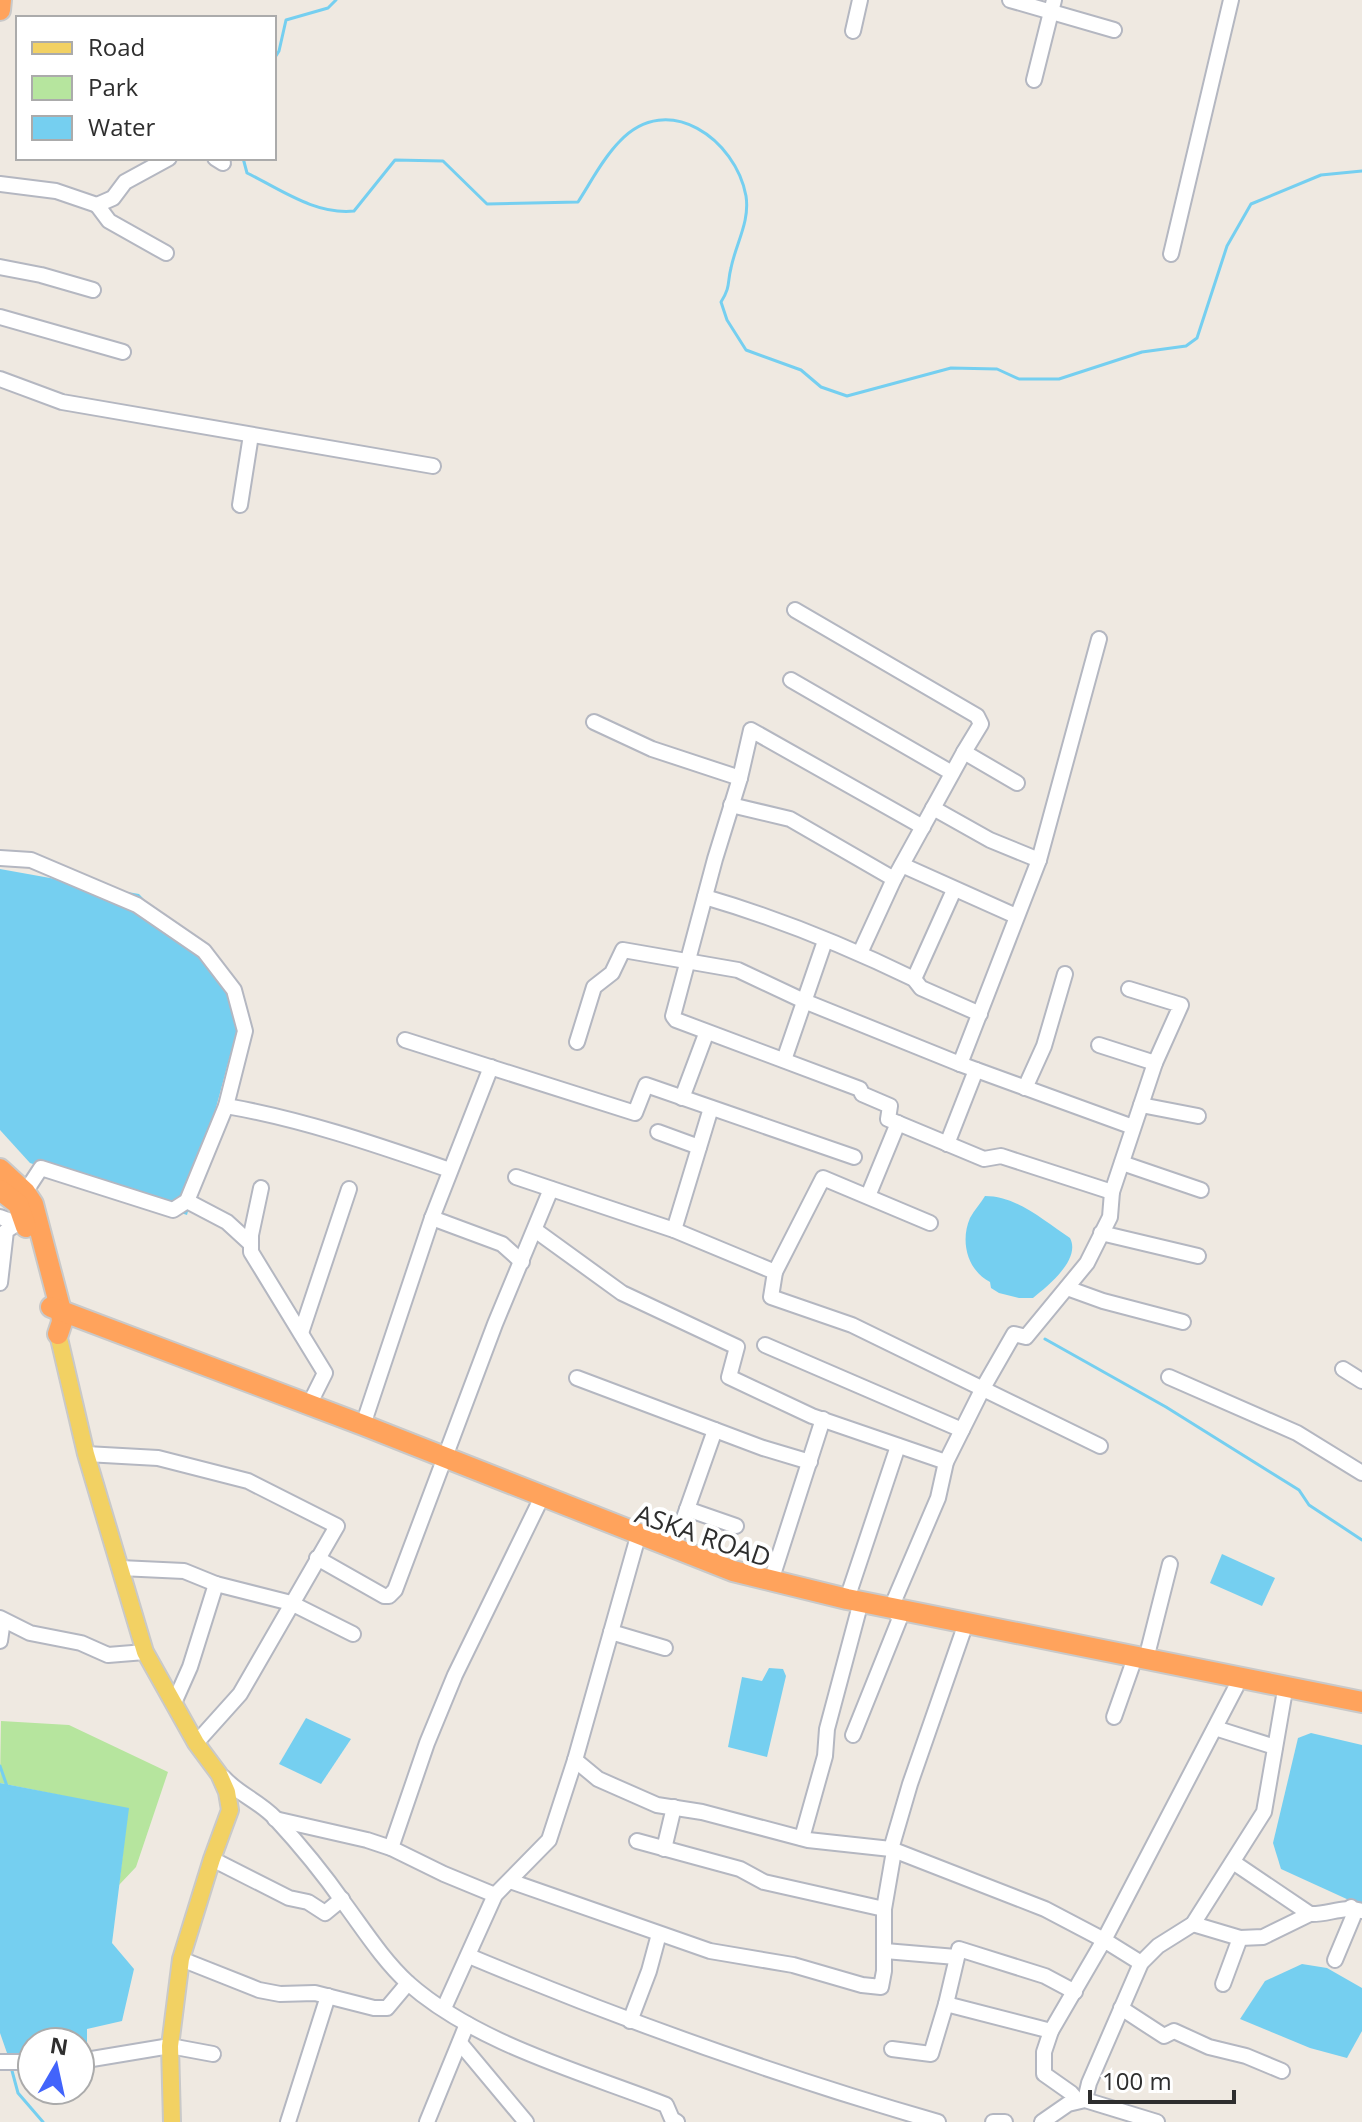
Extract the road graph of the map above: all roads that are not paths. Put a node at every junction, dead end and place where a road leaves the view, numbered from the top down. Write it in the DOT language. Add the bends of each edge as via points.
graph roads {
  1 [pos="1,0"];
  2 [pos="860,0"];
  3 [pos="1010,0"];
  4 [pos="1212,0"];
  5 [pos="1230,2"];
  6 [pos="1052,6"];
  7 [pos="0,10"];
  8 [pos="1114,30"];
  9 [pos="853,31"];
  10 [pos="1034,80"];
  11 [pos="165,160"];
  12 [pos="0,184"];
  13 [pos="97,205"];
  14 [pos="166,253"];
  15 [pos="1171,254"];
  16 [pos="0,267"];
  17 [pos="93,290"];
  18 [pos="0,317"];
  19 [pos="123,352"];
  20 [pos="0,379"];
  21 [pos="251,435"];
  22 [pos="433,466"];
  23 [pos="240,505"];
  24 [pos="795,610"];
  25 [pos="1099,639"];
  26 [pos="791,680"];
  27 [pos="594,722"];
  28 [pos="964,752"];
  29 [pos="952,773"];
  30 [pos="740,778"];
  31 [pos="1017,783"];
  32 [pos="731,805"];
  33 [pos="933,808"];
  34 [pos="923,827"];
  35 [pos="0,858"];
  36 [pos="1039,860"];
  37 [pos="902,865"];
  38 [pos="894,879"];
  39 [pos="954,890"];
  40 [pos="705,897"];
  41 [pos="1016,916"];
  42 [pos="825,941"];
  43 [pos="860,953"];
  44 [pos="687,962"];
  45 [pos="1065,974"];
  46 [pos="914,979"];
  47 [pos="1129,989"];
  48 [pos="804,1001"];
  49 [pos="980,1014"];
  50 [pos="706,1034"];
  51 [pos="405,1040"];
  52 [pos="577,1042"];
  53 [pos="1099,1045"];
  54 [pos="784,1060"];
  55 [pos="1155,1063"];
  56 [pos="960,1064"];
  57 [pos="491,1067"];
  58 [pos="976,1070"];
  59 [pos="1025,1088"];
  60 [pos="682,1098"];
  61 [pos="1141,1105"];
  62 [pos="226,1106"];
  63 [pos="711,1108"];
  64 [pos="1198,1116"];
  65 [pos="898,1123"];
  66 [pos="1133,1127"];
  67 [pos="658,1132"];
  68 [pos="947,1144"];
  69 [pos="699,1147"];
  70 [pos="854,1157"];
  71 [pos="1122,1163"];
  72 [pos="0,1169"];
  73 [pos="450,1170"];
  74 [pos="516,1177"];
  75 [pos="261,1188"];
  76 [pos="349,1189"];
  77 [pos="551,1189"];
  78 [pos="0,1190"];
  79 [pos="1201,1190"];
  80 [pos="1112,1192"];
  81 [pos="868,1196"];
  82 [pos="187,1201"];
  83 [pos="22,1213"];
  84 [pos="0,1217"];
  85 [pos="432,1218"];
  86 [pos="930,1223"];
  87 [pos="535,1230"];
  88 [pos="674,1230"];
  89 [pos="1101,1233"];
  90 [pos="251,1244"];
  91 [pos="1198,1256"];
  92 [pos="522,1262"];
  93 [pos="775,1272"];
  94 [pos="0,1283"];
  95 [pos="1067,1288"];
  96 [pos="57,1319"];
  97 [pos="1183,1322"];
  98 [pos="301,1333"];
  99 [pos="765,1345"];
  100 [pos="1343,1369"];
  101 [pos="1169,1377"];
  102 [pos="577,1378"];
  103 [pos="1362,1381"];
  104 [pos="983,1388"];
  105 [pos="309,1405"];
  106 [pos="823,1419"];
  107 [pos="363,1425"];
  108 [pos="715,1430"];
  109 [pos="962,1430"];
  110 [pos="898,1446"];
  111 [pos="1100,1446"];
  112 [pos="86,1454"];
  113 [pos="444,1462"];
  114 [pos="810,1462"];
  115 [pos="946,1462"];
  116 [pos="1362,1473"];
  117 [pos="539,1503"];
  118 [pos="687,1509"];
  119 [pos="736,1526"];
  120 [pos="638,1537"];
  121 [pos="674,1546"];
  122 [pos="317,1558"];
  123 [pos="1170,1564"];
  124 [pos="120,1568"];
  125 [pos="771,1581"];
  126 [pos="216,1584"];
  127 [pos="291,1603"];
  128 [pos="853,1604"];
  129 [pos="896,1613"];
  130 [pos="1,1619"];
  131 [pos="965,1627"];
  132 [pos="611,1632"];
  133 [pos="353,1634"];
  134 [pos="0,1641"];
  135 [pos="665,1648"];
  136 [pos="145,1652"];
  137 [pos="1139,1663"];
  138 [pos="1238,1683"];
  139 [pos="1284,1696"];
  140 [pos="1362,1702"];
  141 [pos="174,1703"];
  142 [pos="1362,1712"];
  143 [pos="1114,1717"];
  144 [pos="1215,1728"];
  145 [pos="853,1735"];
  146 [pos="196,1743"];
  147 [pos="1275,1747"];
  148 [pos="575,1760"];
  149 [pos="219,1774"];
  150 [pos="674,1807"];
  151 [pos="275,1819"];
  152 [pos="802,1838"];
  153 [pos="637,1841"];
  154 [pos="391,1848"];
  155 [pos="664,1849"];
  156 [pos="892,1850"];
  157 [pos="212,1859"];
  158 [pos="1233,1862"];
  159 [pos="510,1881"];
  160 [pos="495,1895"];
  161 [pos="342,1899"];
  162 [pos="884,1909"];
  163 [pos="1356,1909"];
  164 [pos="1310,1914"];
  165 [pos="1193,1924"];
  166 [pos="659,1934"];
  167 [pos="1240,1938"];
  168 [pos="1104,1940"];
  169 [pos="885,1951"];
  170 [pos="469,1956"];
  171 [pos="956,1957"];
  172 [pos="181,1959"];
  173 [pos="1335,1960"];
  174 [pos="1141,1963"];
  175 [pos="408,1983"];
  176 [pos="1223,1984"];
  177 [pos="1075,1992"];
  178 [pos="328,1996"];
  179 [pos="946,2004"];
  180 [pos="444,2008"];
  181 [pos="1121,2008"];
  182 [pos="630,2021"];
  183 [pos="467,2024"];
  184 [pos="1051,2031"];
  185 [pos="460,2043"];
  186 [pos="170,2046"];
  187 [pos="892,2049"];
  188 [pos="213,2054"];
  189 [pos="96,2058"];
  190 [pos="1282,2071"];
  191 [pos="1081,2100"];
  192 [pos="172,2122"];
  193 [pos="288,2122"];
  194 [pos="427,2122"];
  195 [pos="526,2122"];
  196 [pos="677,2122"];
  197 [pos="938,2122"];
  198 [pos="993,2122"];
  199 [pos="1005,2122"];
  200 [pos="1042,2122"];
  201 [pos="1157,2122"];
  1 -- 7 [label="highway"];
  2 -- 9 [label="street"];
  3 -- 6 [label="street"];
  4 -- 5 [label="street"];
  5 -- 15 [label="street"];
  6 -- 8 [label="street"];
  6 -- 10 [label="street"];
  11 -- 13 [label="street"];
  12 -- 13 [label="street" via="56,191"];
  13 -- 14 [label="street" via="109,221"];
  16 -- 17 [label="street"];
  18 -- 19 [label="street"];
  20 -- 21 [label="street" via="62,402"];
  21 -- 22 [label="street"];
  21 -- 23 [label="street"];
  24 -- 28 [label="street" via="977,716 981,724"];
  25 -- 36 [label="street"];
  26 -- 29 [label="street"];
  27 -- 30 [label="street" via="652,749"];
  28 -- 29 [label="street"];
  28 -- 31 [label="street"];
  29 -- 33 [label="street"];
  30 -- 32 [label="street"];
  30 -- 34 [label="street" via="751,730"];
  32 -- 38 [label="street" via="790,819"];
  32 -- 40 [label="street"];
  33 -- 34 [label="street"];
  33 -- 36 [label="street"];
  34 -- 37 [label="street"];
  35 -- 62 [label="street" via="31,860 137,905 204,951 234,990 245,1031"];
  36 -- 41 [label="street"];
  37 -- 38 [label="street"];
  37 -- 39 [label="street"];
  38 -- 43 [label="street"];
  39 -- 41 [label="street"];
  39 -- 46 [label="street"];
  40 -- 42 [label="street" via="773,917"];
  40 -- 44 [label="street"];
  41 -- 49 [label="street"];
  42 -- 43 [label="street"];
  42 -- 48 [label="street"];
  43 -- 46 [label="street"];
  44 -- 48 [label="street" via="738,970"];
  44 -- 50 [label="street" via="673,1016"];
  44 -- 52 [label="street" via="623,950 612,973 594,987"];
  45 -- 59 [label="street" via="1044,1046"];
  46 -- 49 [label="street" via="921,988"];
  47 -- 55 [label="street" via="1181,1005"];
  48 -- 54 [label="street"];
  48 -- 56 [label="street"];
  49 -- 56 [label="street"];
  50 -- 54 [label="street"];
  50 -- 60 [label="street"];
  51 -- 57 [label="street"];
  53 -- 55 [label="street"];
  54 -- 65 [label="street" via="860,1089 890,1106 888,1119"];
  55 -- 61 [label="street"];
  56 -- 58 [label="street"];
  57 -- 60 [label="street" via="635,1113 646,1085"];
  57 -- 73 [label="street"];
  58 -- 59 [label="street"];
  58 -- 68 [label="street"];
  59 -- 66 [label="street"];
  60 -- 63 [label="street"];
  61 -- 64 [label="street"];
  61 -- 66 [label="street"];
  62 -- 73 [label="street"];
  62 -- 82 [label="street"];
  63 -- 69 [label="street"];
  63 -- 70 [label="street"];
  65 -- 68 [label="street"];
  65 -- 81 [label="street"];
  66 -- 71 [label="street"];
  67 -- 69 [label="street"];
  68 -- 80 [label="street" via="984,1159 1001,1156"];
  69 -- 88 [label="street"];
  71 -- 79 [label="street"];
  71 -- 80 [label="street"];
  72 -- 83 [label="highway"];
  73 -- 85 [label="street"];
  74 -- 77 [label="street"];
  75 -- 90 [label="street"];
  76 -- 98 [label="street"];
  77 -- 87 [label="street"];
  77 -- 88 [label="street"];
  78 -- 83 [label="highway"];
  80 -- 89 [label="street" via="1110,1217"];
  81 -- 86 [label="street"];
  81 -- 93 [label="street" via="823,1178"];
  82 -- 83 [label="street" via="173,1210 41,1168"];
  82 -- 90 [label="street" via="227,1222"];
  83 -- 84 [label="street"];
  83 -- 94 [label="street" via="6,1231"];
  83 -- 96 [label="highway"];
  83 -- 96 [label="highway" via="33,1204"];
  85 -- 92 [label="street" via="502,1244"];
  85 -- 107 [label="street"];
  87 -- 92 [label="street"];
  87 -- 106 [label="street" via="622,1293 737,1347 729,1377"];
  88 -- 93 [label="street"];
  89 -- 91 [label="street"];
  89 -- 95 [label="street"];
  90 -- 98 [label="street"];
  92 -- 113 [label="street"];
  93 -- 104 [label="street" via="771,1297 852,1325"];
  95 -- 97 [label="street"];
  95 -- 104 [label="street" via="1026,1337 1014,1334"];
  96 -- 105 [label="highway"];
  96 -- 112 [label="main road"];
  96 -- 113 [label="highway, ASKA ROAD"];
  98 -- 105 [label="street" via="325,1373"];
  99 -- 109 [label="street"];
  100 -- 103 [label="street"];
  101 -- 116 [label="street" via="1297,1433"];
  102 -- 108 [label="street"];
  104 -- 109 [label="street"];
  104 -- 111 [label="street"];
  105 -- 107 [label="highway"];
  106 -- 110 [label="street"];
  106 -- 114 [label="street"];
  107 -- 113 [label="highway"];
  108 -- 114 [label="street"];
  108 -- 118 [label="street"];
  109 -- 115 [label="street"];
  110 -- 115 [label="street"];
  110 -- 128 [label="street"];
  112 -- 122 [label="street" via="158,1458 248,1481 337,1526"];
  112 -- 124 [label="main road"];
  113 -- 117 [label="highway, ASKA ROAD"];
  113 -- 120 [label="highway"];
  113 -- 122 [label="street" via="389,1596"];
  114 -- 125 [label="street"];
  115 -- 129 [label="street"];
  117 -- 120 [label="highway, ASKA ROAD"];
  117 -- 154 [label="street" via="455,1675"];
  118 -- 119 [label="street"];
  118 -- 121 [label="street"];
  120 -- 121 [label="highway"];
  120 -- 128 [label="highway, ASKA ROAD" via="736,1579"];
  120 -- 132 [label="street"];
  121 -- 125 [label="highway"];
  122 -- 127 [label="street"];
  123 -- 137 [label="street"];
  124 -- 126 [label="street" via="184,1571"];
  124 -- 136 [label="main road"];
  125 -- 128 [label="highway"];
  126 -- 127 [label="street"];
  126 -- 141 [label="street"];
  127 -- 133 [label="street"];
  127 -- 146 [label="street" via="240,1694"];
  128 -- 129 [label="highway, ASKA ROAD"];
  128 -- 152 [label="street" via="825,1756"];
  129 -- 131 [label="highway, ASKA ROAD"];
  129 -- 145 [label="street"];
  130 -- 134 [label="street"];
  130 -- 136 [label="street" via="30,1633 81,1643 108,1655"];
  131 -- 137 [label="highway, ASKA ROAD"];
  131 -- 156 [label="street"];
  132 -- 135 [label="street"];
  132 -- 148 [label="street"];
  136 -- 141 [label="main road"];
  137 -- 138 [label="highway, ASKA ROAD"];
  137 -- 143 [label="street"];
  138 -- 139 [label="highway, ASKA ROAD"];
  138 -- 140 [label="highway"];
  138 -- 144 [label="street"];
  139 -- 142 [label="highway, ASKA ROAD"];
  139 -- 147 [label="street"];
  141 -- 146 [label="main road"];
  144 -- 147 [label="street"];
  144 -- 168 [label="street"];
  146 -- 149 [label="main road"];
  147 -- 158 [label="street" via="1264,1812"];
  148 -- 150 [label="street" via="598,1779 657,1805"];
  148 -- 159 [label="street" via="549,1840"];
  149 -- 151 [label="street"];
  149 -- 157 [label="main road" via="230,1810"];
  150 -- 152 [label="street"];
  150 -- 155 [label="street"];
  151 -- 154 [label="street"];
  151 -- 161 [label="street"];
  152 -- 156 [label="street"];
  153 -- 155 [label="street"];
  154 -- 160 [label="street"];
  155 -- 162 [label="street" via="740,1869 764,1882"];
  156 -- 162 [label="street"];
  156 -- 168 [label="street" via="1045,1909"];
  157 -- 161 [label="street" via="325,1913"];
  157 -- 172 [label="main road"];
  158 -- 164 [label="street"];
  158 -- 165 [label="street"];
  159 -- 160 [label="street"];
  159 -- 166 [label="street"];
  160 -- 170 [label="street"];
  161 -- 175 [label="street"];
  162 -- 169 [label="street"];
  163 -- 164 [label="street"];
  163 -- 173 [label="street"];
  164 -- 167 [label="street" via="1263,1937"];
  165 -- 167 [label="street"];
  165 -- 174 [label="street"];
  166 -- 169 [label="street" via="710,1951 881,1987"];
  166 -- 182 [label="street"];
  167 -- 176 [label="street"];
  168 -- 174 [label="street"];
  168 -- 177 [label="street"];
  169 -- 171 [label="street"];
  170 -- 180 [label="street"];
  170 -- 182 [label="street"];
  171 -- 177 [label="street" via="959,1949 1045,1976"];
  171 -- 179 [label="street"];
  172 -- 178 [label="street" via="259,1990"];
  172 -- 186 [label="main road"];
  174 -- 181 [label="street"];
  175 -- 178 [label="street" via="387,2008"];
  175 -- 180 [label="street"];
  177 -- 184 [label="street"];
  178 -- 193 [label="street"];
  179 -- 184 [label="street"];
  179 -- 187 [label="street" via="931,2054"];
  180 -- 183 [label="street"];
  181 -- 190 [label="street" via="1164,2036 1174,2031"];
  181 -- 191 [label="street"];
  182 -- 197 [label="street"];
  183 -- 185 [label="street"];
  183 -- 196 [label="street" via="666,2105"];
  184 -- 191 [label="street" via="1044,2074"];
  185 -- 194 [label="street"];
  185 -- 195 [label="street"];
  186 -- 188 [label="street"];
  186 -- 189 [label="street"];
  186 -- 192 [label="main road"];
  191 -- 200 [label="street"];
  191 -- 201 [label="street"];
  198 -- 199 [label="street"];
}
